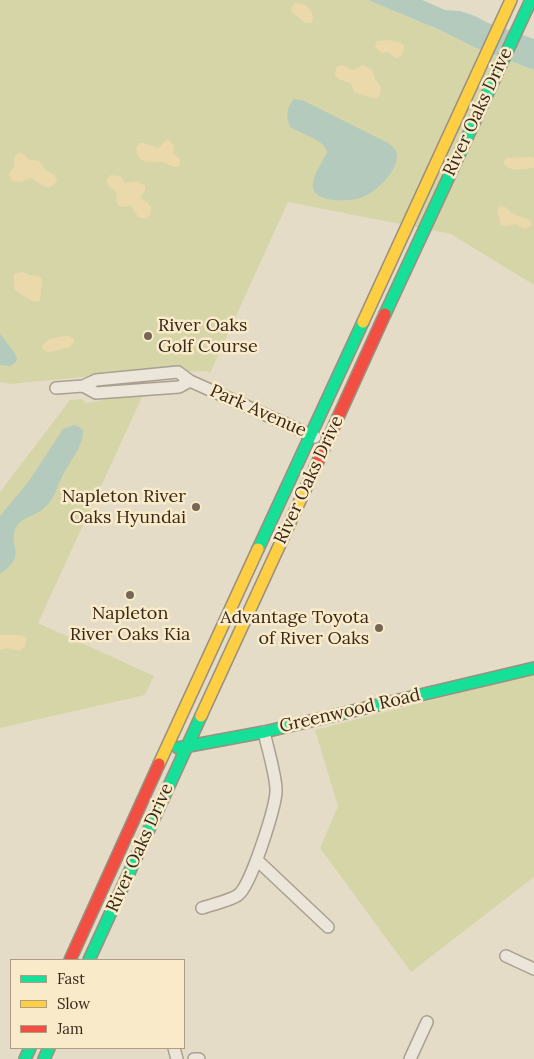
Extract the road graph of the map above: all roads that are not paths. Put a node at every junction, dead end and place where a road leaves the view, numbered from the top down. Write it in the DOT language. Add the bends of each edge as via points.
graph roads {
  1 [pos="531,0"];
  2 [pos="509,5"];
  3 [pos="56,388"];
  4 [pos="310,434"];
  5 [pos="326,442"];
  6 [pos="534,668"];
  7 [pos="264,732"];
  8 [pos="186,746"];
  9 [pos="164,751"];
  10 [pos="257,860"];
  11 [pos="202,908"];
  12 [pos="328,927"];
  13 [pos="506,956"];
  14 [pos="70,959"];
  15 [pos="89,959"];
  16 [pos="534,969"];
  17 [pos="427,1022"];
  18 [pos="194,1059"];
  19 [pos="199,1059"];
  20 [pos="410,1059"];
  1 -- 5 [label="main road, River Oaks Drive"];
  2 -- 4 [label="main road, River Oaks Drive"];
  3 -- 4 [label="street, Park Avenue" via="83,386 96,380 178,372 190,381"];
  4 -- 5 [label="street, Park Avenue"];
  4 -- 9 [label="main road, River Oaks Drive"];
  5 -- 8 [label="main road, River Oaks Drive"];
  6 -- 7 [label="main road, Greenwood Road"];
  7 -- 8 [label="main road, Greenwood Road"];
  7 -- 10 [label="street" via="276,790 273,811"];
  8 -- 9 [label="main road, Greenwood Road"];
  8 -- 15 [label="main road, River Oaks Drive"];
  9 -- 14 [label="main road, River Oaks Drive"];
  10 -- 11 [label="street" via="248,884 238,895"];
  10 -- 12 [label="street"];
  13 -- 16 [label="street"];
  17 -- 20 [label="street"];
  18 -- 19 [label="street"];
}
